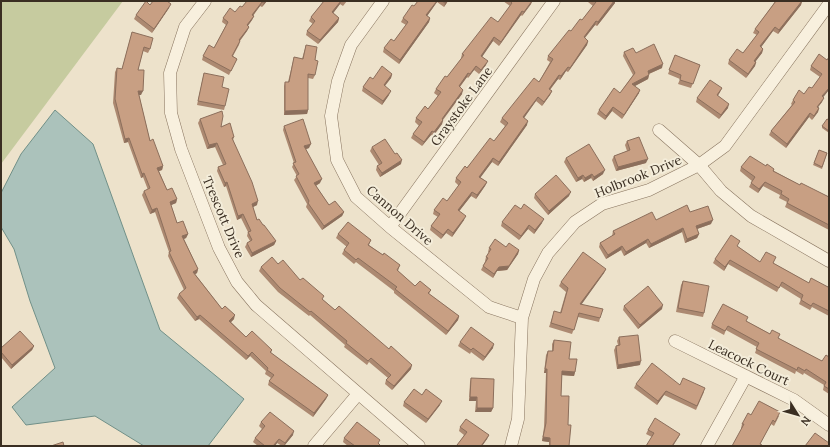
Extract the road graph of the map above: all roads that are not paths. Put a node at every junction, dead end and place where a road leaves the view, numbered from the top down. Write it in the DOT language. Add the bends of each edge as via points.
graph roads {
  1 [pos="205,1"];
  2 [pos="383,1"];
  3 [pos="554,1"];
  4 [pos="829,4"];
  5 [pos="659,130"];
  6 [pos="699,165"];
  7 [pos="390,227"];
  8 [pos="829,261"];
  9 [pos="522,318"];
  10 [pos="675,341"];
  11 [pos="746,376"];
  12 [pos="358,394"];
  13 [pos="829,425"];
  14 [pos="314,446"];
  15 [pos="419,446"];
  16 [pos="511,446"];
  17 [pos="707,446"];
  1 -- 12 [label="street, Trescott Drive" via="185,27 170,72 171,113 181,149 219,248 237,282 256,306"];
  2 -- 7 [label="street, Cannon Drive" via="351,45 338,81 331,116 337,160 356,197"];
  3 -- 7 [label="street, Graystoke Lane"];
  4 -- 6 [label="street, Holbrook Drive" via="725,146"];
  5 -- 6 [label="street"];
  6 -- 8 [label="street" via="721,191 751,216"];
  6 -- 9 [label="street, Holbrook Drive" via="649,190 602,204 574,222 548,253 534,279"];
  7 -- 9 [label="street, Cannon Drive" via="489,307"];
  9 -- 16 [label="street, Holbrook Drive" via="518,419"];
  10 -- 11 [label="street, Leacock Court"];
  11 -- 13 [label="street, Leacock Court" via="794,400"];
  11 -- 17 [label="street"];
  12 -- 14 [label="street"];
  12 -- 15 [label="street, Trescott Drive"];
}
